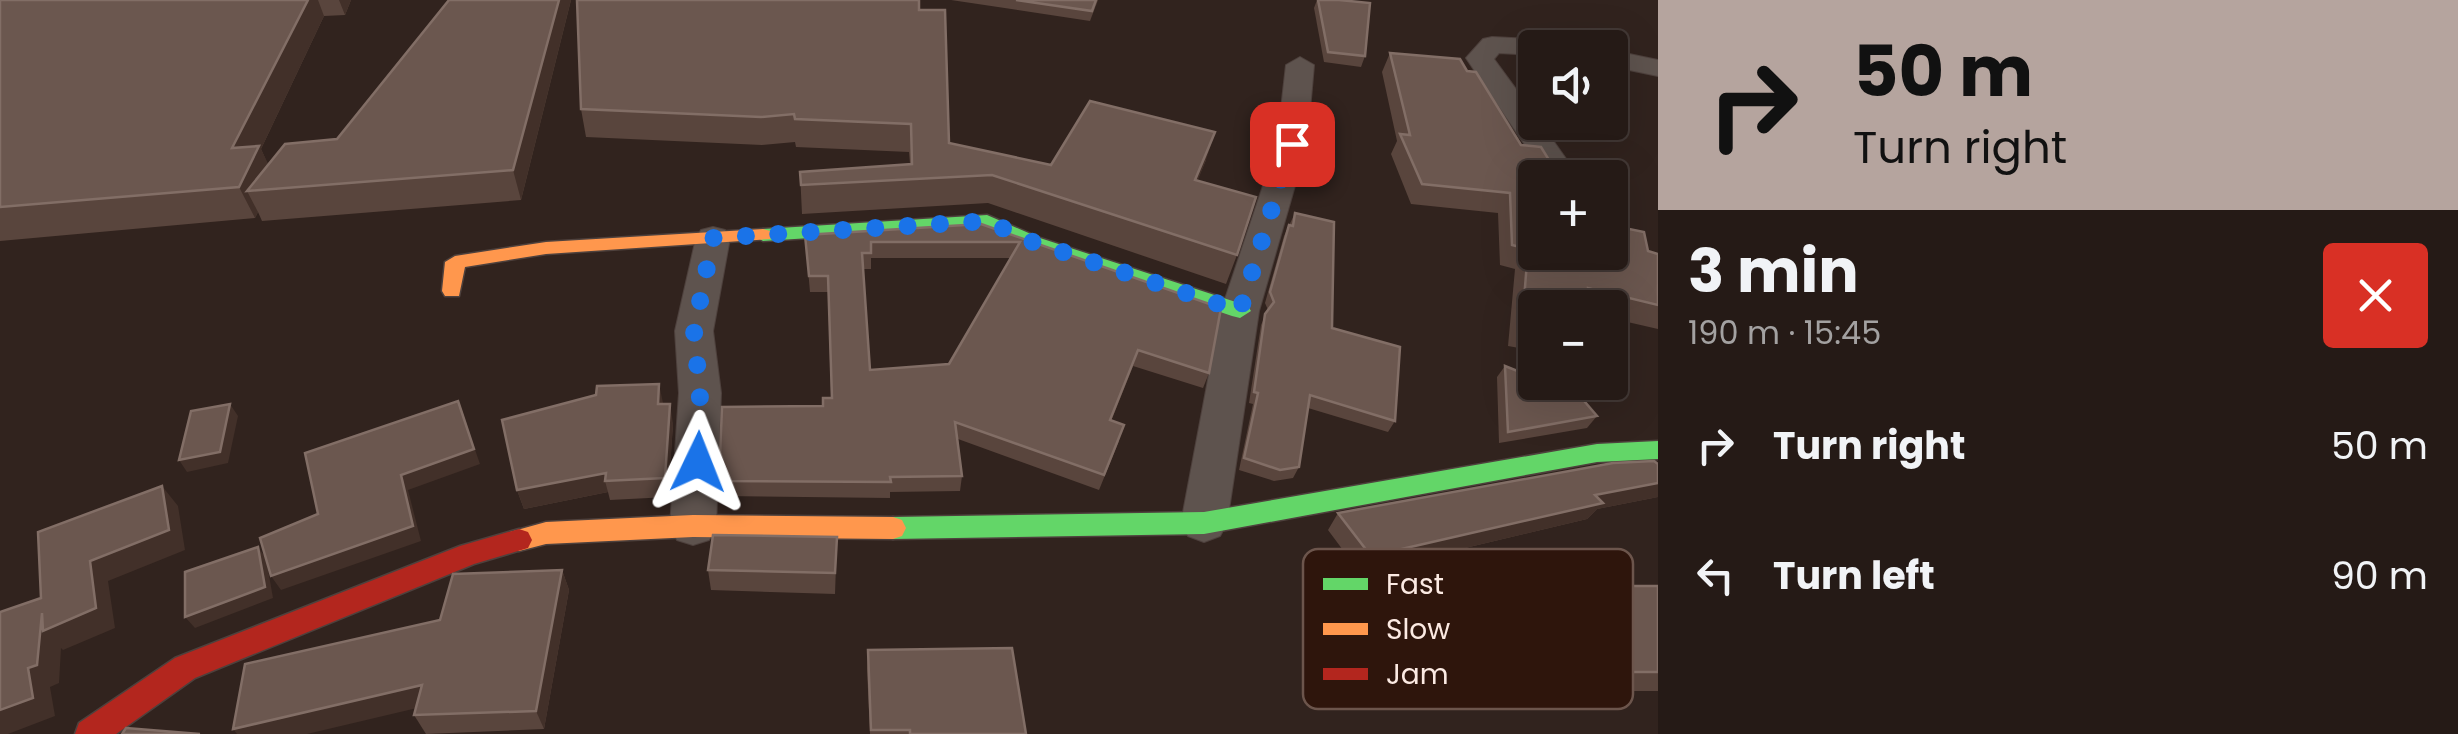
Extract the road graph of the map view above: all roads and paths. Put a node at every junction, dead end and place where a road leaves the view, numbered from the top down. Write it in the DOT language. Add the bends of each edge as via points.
graph roads {
  1 [pos="1518,46"];
  2 [pos="1628,62"];
  3 [pos="1300,66"];
  4 [pos="1658,68"];
  5 [pos="1518,113"];
  6 [pos="713,238"];
  7 [pos="452,291"];
  8 [pos="1240,311"];
  9 [pos="1658,450"];
  10 [pos="1204,523"];
  11 [pos="693,526"];
  12 [pos="90,734"];
  1 -- 5 [label="street" via="1492,45 1480,58"];
  2 -- 4 [label="street"];
  3 -- 8 [label="street" via="1292,144"];
  6 -- 7 [label="street" via="546,248 456,262"];
  6 -- 8 [label="street" via="987,221"];
  6 -- 11 [label="street" via="694,331 700,394"];
  8 -- 10 [label="street"];
  9 -- 10 [label="street" via="1597,454"];
  10 -- 11 [label="street"];
  11 -- 12 [label="street" via="546,533 469,554 185,668"];
}
